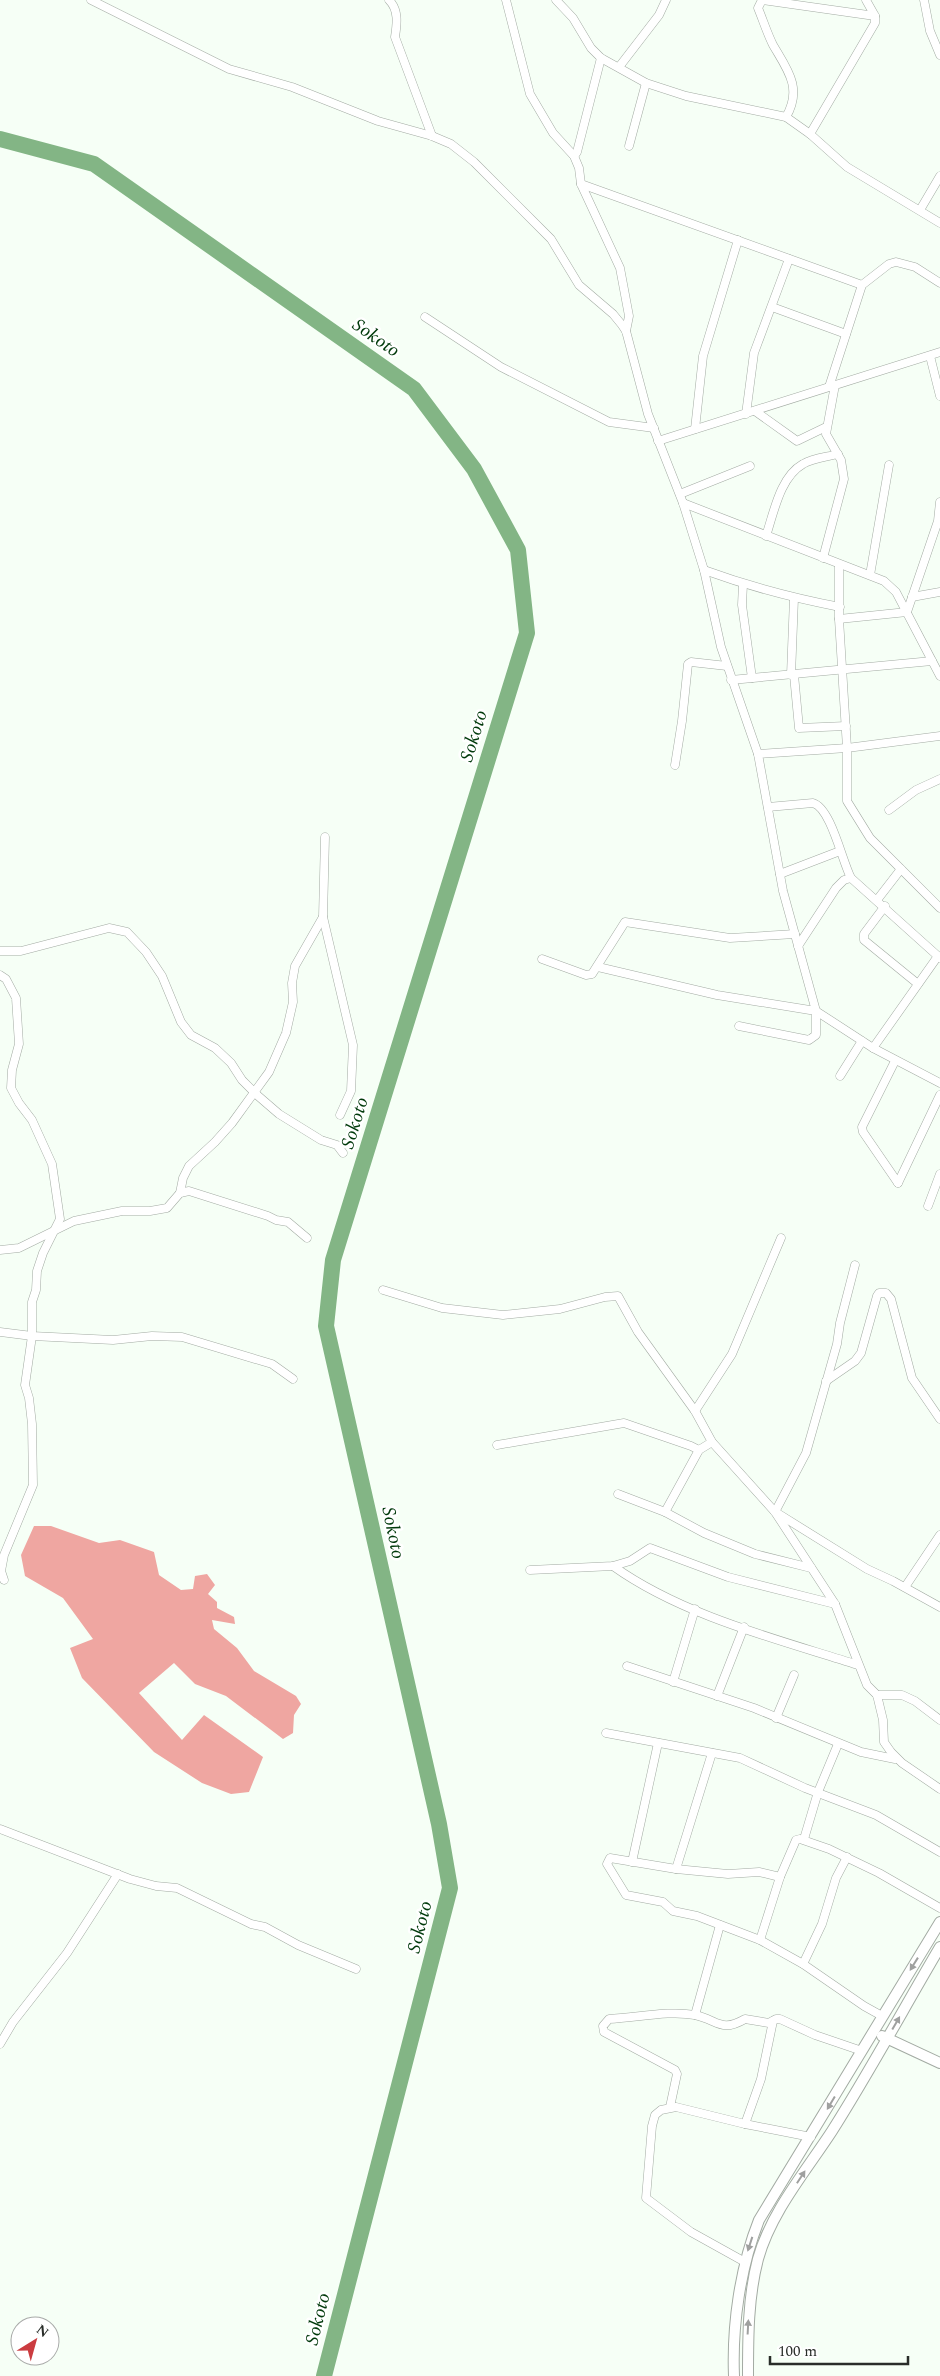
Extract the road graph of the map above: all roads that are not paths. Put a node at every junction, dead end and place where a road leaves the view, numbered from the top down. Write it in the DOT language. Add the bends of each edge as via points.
graph roads {
  1 [pos="91,0"];
  2 [pos="390,0"];
  3 [pos="506,0"];
  4 [pos="556,0"];
  5 [pos="666,0"];
  6 [pos="866,0"];
  7 [pos="924,0"];
  8 [pos="875,16"];
  9 [pos="940,55"];
  10 [pos="601,58"];
  11 [pos="619,67"];
  12 [pos="646,83"];
  13 [pos="786,117"];
  14 [pos="810,134"];
  15 [pos="432,136"];
  16 [pos="629,146"];
  17 [pos="574,156"];
  18 [pos="940,176"];
  19 [pos="581,184"];
  20 [pos="920,210"];
  21 [pos="940,223"];
  22 [pos="738,240"];
  23 [pos="790,259"];
  24 [pos="940,283"];
  25 [pos="862,285"];
  26 [pos="772,306"];
  27 [pos="425,316"];
  28 [pos="626,331"];
  29 [pos="846,334"];
  30 [pos="940,352"];
  31 [pos="930,356"];
  32 [pos="832,386"];
  33 [pos="940,396"];
  34 [pos="755,411"];
  35 [pos="746,414"];
  36 [pos="826,427"];
  37 [pos="654,428"];
  38 [pos="695,430"];
  39 [pos="658,441"];
  40 [pos="838,454"];
  41 [pos="889,465"];
  42 [pos="750,466"];
  43 [pos="680,494"];
  44 [pos="940,502"];
  45 [pos="683,503"];
  46 [pos="766,536"];
  47 [pos="823,558"];
  48 [pos="839,564"];
  49 [pos="704,570"];
  50 [pos="870,575"];
  51 [pos="743,584"];
  52 [pos="940,592"];
  53 [pos="912,597"];
  54 [pos="794,598"];
  55 [pos="840,607"];
  56 [pos="907,612"];
  57 [pos="839,619"];
  58 [pos="932,661"];
  59 [pos="727,666"];
  60 [pos="842,671"];
  61 [pos="792,675"];
  62 [pos="940,676"];
  63 [pos="752,678"];
  64 [pos="732,680"];
  65 [pos="846,726"];
  66 [pos="940,736"];
  67 [pos="847,748"];
  68 [pos="758,754"];
  69 [pos="675,765"];
  70 [pos="940,779"];
  71 [pos="768,807"];
  72 [pos="888,810"];
  73 [pos="325,838"];
  74 [pos="840,851"];
  75 [pos="901,869"];
  76 [pos="780,874"];
  77 [pos="850,878"];
  78 [pos="877,900"];
  79 [pos="885,906"];
  80 [pos="940,908"];
  81 [pos="323,917"];
  82 [pos="795,934"];
  83 [pos="798,946"];
  84 [pos="0,951"];
  85 [pos="939,957"];
  86 [pos="542,960"];
  87 [pos="598,967"];
  88 [pos="0,975"];
  89 [pos="918,984"];
  90 [pos="816,1011"];
  91 [pos="740,1026"];
  92 [pos="862,1041"];
  93 [pos="873,1048"];
  94 [pos="895,1060"];
  95 [pos="840,1076"];
  96 [pos="940,1083"];
  97 [pos="253,1092"];
  98 [pos="940,1094"];
  99 [pos="340,1115"];
  100 [pos="343,1153"];
  101 [pos="940,1174"];
  102 [pos="180,1193"];
  103 [pos="928,1206"];
  104 [pos="56,1228"];
  105 [pos="307,1238"];
  106 [pos="781,1238"];
  107 [pos="0,1250"];
  108 [pos="855,1265"];
  109 [pos="383,1290"];
  110 [pos="0,1332"];
  111 [pos="32,1336"];
  112 [pos="293,1379"];
  113 [pos="826,1381"];
  114 [pos="695,1411"];
  115 [pos="940,1419"];
  116 [pos="712,1442"];
  117 [pos="496,1445"];
  118 [pos="699,1450"];
  119 [pos="618,1494"];
  120 [pos="665,1512"];
  121 [pos="775,1512"];
  122 [pos="940,1535"];
  123 [pos="613,1566"];
  124 [pos="811,1568"];
  125 [pos="530,1570"];
  126 [pos="4,1580"];
  127 [pos="905,1587"];
  128 [pos="835,1604"];
  129 [pos="940,1607"];
  130 [pos="696,1609"];
  131 [pos="744,1627"];
  132 [pos="858,1665"];
  133 [pos="626,1666"];
  134 [pos="794,1675"];
  135 [pos="672,1682"];
  136 [pos="877,1695"];
  137 [pos="717,1696"];
  138 [pos="776,1718"];
  139 [pos="940,1720"];
  140 [pos="606,1733"];
  141 [pos="658,1742"];
  142 [pos="838,1744"];
  143 [pos="712,1753"];
  144 [pos="895,1759"];
  145 [pos="940,1789"];
  146 [pos="818,1792"];
  147 [pos="0,1829"];
  148 [pos="804,1839"];
  149 [pos="940,1852"];
  150 [pos="847,1857"];
  151 [pos="632,1862"];
  152 [pos="676,1869"];
  153 [pos="118,1874"];
  154 [pos="780,1877"];
  155 [pos="940,1908"];
  156 [pos="940,1922"];
  157 [pos="720,1924"];
  158 [pos="760,1940"];
  159 [pos="940,1947"];
  160 [pos="803,1964"];
  161 [pos="356,1969"];
  162 [pos="695,2015"];
  163 [pos="882,2016"];
  164 [pos="773,2021"];
  165 [pos="874,2031"];
  166 [pos="887,2039"];
  167 [pos="0,2044"];
  168 [pos="862,2051"];
  169 [pos="940,2063"];
  170 [pos="670,2107"];
  171 [pos="745,2124"];
  172 [pos="811,2137"];
  173 [pos="745,2262"];
  174 [pos="734,2376"];
  175 [pos="748,2376"];
  1 -- 15 [label="street" via="229,69 292,87 378,121"];
  2 -- 15 [label="street" via="398,20 395,37"];
  3 -- 17 [label="street" via="530,94 552,133"];
  4 -- 10 [label="street"];
  5 -- 11 [label="street"];
  6 -- 8 [label="street"];
  7 -- 9 [label="street" via="931,34"];
  8 -- 13 [label="street" via="762,0 759,3 772,43 792,78 792,104"];
  8 -- 14 [label="street" via="872,28"];
  10 -- 11 [label="street"];
  10 -- 17 [label="street"];
  11 -- 12 [label="street"];
  12 -- 13 [label="street" via="686,96"];
  12 -- 16 [label="street"];
  13 -- 14 [label="street"];
  14 -- 20 [label="street" via="846,167"];
  15 -- 28 [label="street" via="463,152 551,239 579,285 613,314"];
  17 -- 19 [label="street"];
  18 -- 20 [label="street"];
  19 -- 22 [label="street"];
  19 -- 28 [label="street" via="620,268 629,316"];
  20 -- 21 [label="street"];
  22 -- 23 [label="street"];
  22 -- 38 [label="street" via="703,356"];
  23 -- 25 [label="street"];
  23 -- 26 [label="street"];
  24 -- 25 [label="street" via="915,267 896,262"];
  25 -- 29 [label="street"];
  26 -- 29 [label="street"];
  26 -- 35 [label="street" via="754,353"];
  27 -- 37 [label="street" via="501,366 609,422"];
  28 -- 37 [label="street" via="641,394"];
  29 -- 32 [label="street"];
  30 -- 31 [label="street"];
  31 -- 32 [label="street"];
  31 -- 33 [label="street"];
  32 -- 34 [label="street"];
  32 -- 36 [label="street"];
  34 -- 35 [label="street"];
  34 -- 36 [label="street" via="797,441"];
  35 -- 38 [label="street"];
  36 -- 40 [label="street" via="826,434"];
  37 -- 39 [label="street"];
  38 -- 39 [label="street"];
  39 -- 43 [label="street"];
  40 -- 46 [label="street" via="803,464 791,475 783,487"];
  40 -- 47 [label="street" via="844,479"];
  41 -- 50 [label="street"];
  42 -- 43 [label="street"];
  43 -- 45 [label="street"];
  44 -- 53 [label="street" via="938,521"];
  45 -- 46 [label="street"];
  45 -- 49 [label="street"];
  46 -- 47 [label="street"];
  47 -- 48 [label="street"];
  48 -- 50 [label="street"];
  48 -- 55 [label="street"];
  49 -- 51 [label="street"];
  49 -- 59 [label="street"];
  50 -- 56 [label="street" via="890,584"];
  51 -- 54 [label="street"];
  51 -- 63 [label="street" via="742,605"];
  52 -- 53 [label="street"];
  53 -- 56 [label="street"];
  54 -- 55 [label="street"];
  54 -- 61 [label="street"];
  55 -- 57 [label="street"];
  56 -- 57 [label="street"];
  56 -- 58 [label="street"];
  57 -- 60 [label="street"];
  58 -- 60 [label="street"];
  58 -- 62 [label="street"];
  59 -- 64 [label="street"];
  59 -- 69 [label="street" via="688,664"];
  60 -- 61 [label="street"];
  60 -- 65 [label="street"];
  61 -- 63 [label="street"];
  61 -- 65 [label="street" via="799,728"];
  63 -- 64 [label="street"];
  64 -- 68 [label="street"];
  65 -- 67 [label="street"];
  66 -- 67 [label="street"];
  67 -- 68 [label="street"];
  67 -- 75 [label="street" via="846,801 870,838"];
  68 -- 71 [label="street"];
  70 -- 72 [label="street" via="916,790"];
  71 -- 74 [label="street" via="815,803 827,819"];
  71 -- 76 [label="street"];
  73 -- 81 [label="street"];
  74 -- 76 [label="street"];
  74 -- 77 [label="street"];
  75 -- 78 [label="street"];
  75 -- 80 [label="street"];
  76 -- 82 [label="street"];
  77 -- 78 [label="street"];
  77 -- 83 [label="street" via="836,888"];
  78 -- 79 [label="street"];
  79 -- 85 [label="street"];
  79 -- 89 [label="street" via="864,934 864,940"];
  81 -- 97 [label="street" via="295,966 293,1002 286,1033 269,1072"];
  81 -- 99 [label="street" via="353,1045 351,1091"];
  82 -- 83 [label="street"];
  82 -- 87 [label="street" via="730,938 625,922"];
  83 -- 90 [label="street"];
  84 -- 97 [label="street" via="21,951 109,928 127,932 162,976 186,1029 231,1063"];
  85 -- 89 [label="street"];
  86 -- 87 [label="street" via="586,975"];
  87 -- 90 [label="street" via="717,995"];
  88 -- 104 [label="street" via="6,979 16,998 19,1044 11,1088 32,1120 52,1164 60,1219"];
  89 -- 93 [label="street"];
  90 -- 91 [label="street" via="816,1035 810,1040"];
  90 -- 92 [label="street"];
  92 -- 93 [label="street"];
  92 -- 95 [label="street"];
  93 -- 94 [label="street"];
  94 -- 96 [label="street"];
  94 -- 98 [label="street" via="862,1127 898,1183"];
  97 -- 100 [label="street" via="279,1114 321,1140 337,1145"];
  97 -- 102 [label="street" via="226,1129 189,1166"];
  101 -- 103 [label="street"];
  102 -- 104 [label="street" via="167,1208 122,1212 74,1221"];
  102 -- 105 [label="street" via="189,1191 288,1222"];
  104 -- 107 [label="street" via="19,1248"];
  104 -- 111 [label="street" via="37,1271 32,1302"];
  106 -- 114 [label="street" via="732,1354"];
  108 -- 113 [label="street"];
  109 -- 114 [label="street" via="442,1308 503,1315 560,1309 618,1296 638,1332"];
  110 -- 111 [label="street"];
  111 -- 112 [label="street" via="113,1340 182,1337 272,1364"];
  111 -- 126 [label="street" via="25,1386 32,1424 33,1485 4,1555 1,1571"];
  113 -- 115 [label="street" via="858,1358 877,1296 886,1293 891,1299 912,1378"];
  113 -- 121 [label="street" via="806,1453"];
  114 -- 116 [label="street"];
  116 -- 118 [label="street"];
  116 -- 121 [label="street"];
  117 -- 118 [label="street" via="624,1423"];
  118 -- 120 [label="street"];
  119 -- 120 [label="street"];
  120 -- 124 [label="street" via="704,1533 755,1554"];
  121 -- 124 [label="street"];
  121 -- 127 [label="street" via="868,1569"];
  122 -- 127 [label="street"];
  123 -- 125 [label="street"];
  123 -- 128 [label="street" via="630,1561 650,1548 728,1577"];
  123 -- 130 [label="street" via="650,1590"];
  124 -- 128 [label="street"];
  127 -- 129 [label="street"];
  128 -- 132 [label="street"];
  130 -- 131 [label="street"];
  130 -- 135 [label="street"];
  131 -- 132 [label="street"];
  131 -- 137 [label="street"];
  132 -- 136 [label="street" via="867,1685"];
  133 -- 135 [label="street"];
  134 -- 138 [label="street"];
  135 -- 137 [label="street"];
  136 -- 139 [label="street" via="902,1695"];
  136 -- 144 [label="street" via="884,1742"];
  137 -- 138 [label="street"];
  138 -- 142 [label="street"];
  140 -- 141 [label="street"];
  141 -- 143 [label="street"];
  141 -- 151 [label="street"];
  142 -- 144 [label="street"];
  142 -- 146 [label="street"];
  143 -- 146 [label="street" via="740,1758"];
  143 -- 152 [label="street"];
  144 -- 145 [label="street"];
  146 -- 148 [label="street"];
  146 -- 149 [label="street" via="876,1815"];
  147 -- 153 [label="street"];
  148 -- 150 [label="street"];
  148 -- 154 [label="street" via="796,1840"];
  150 -- 155 [label="street"];
  150 -- 160 [label="street"];
  151 -- 152 [label="street"];
  151 -- 157 [label="street" via="610,1858 607,1864 624,1893 662,1902 673,1911"];
  152 -- 154 [label="street" via="728,1874 759,1872"];
  153 -- 161 [label="street" via="156,1886 177,1888"];
  153 -- 167 [label="street" via="67,1953 13,2022"];
  154 -- 158 [label="street"];
  156 -- 163 [label="street, one-way"];
  157 -- 158 [label="street"];
  157 -- 162 [label="street"];
  158 -- 160 [label="street"];
  166 -- 159 [label="street, one-way"];
  160 -- 163 [label="street"];
  162 -- 164 [label="street" via="726,2026 739,2024 745,2019"];
  162 -- 170 [label="street" via="609,2019 603,2026 604,2032 675,2070 677,2074"];
  163 -- 165 [label="street"];
  164 -- 168 [label="street" via="780,2020"];
  164 -- 171 [label="street" via="761,2079"];
  165 -- 166 [label="street"];
  165 -- 168 [label="street"];
  166 -- 169 [label="street"];
  175 -- 166 [label="street, one-way" via="749,2319 756,2268 763,2245"];
  168 -- 172 [label="street, one-way"];
  170 -- 171 [label="street"];
  170 -- 173 [label="street" via="655,2115 652,2126 646,2198 691,2232"];
  171 -- 172 [label="street"];
  172 -- 173 [label="street, one-way" via="768,2203 750,2242"];
  173 -- 174 [label="street"];
}
